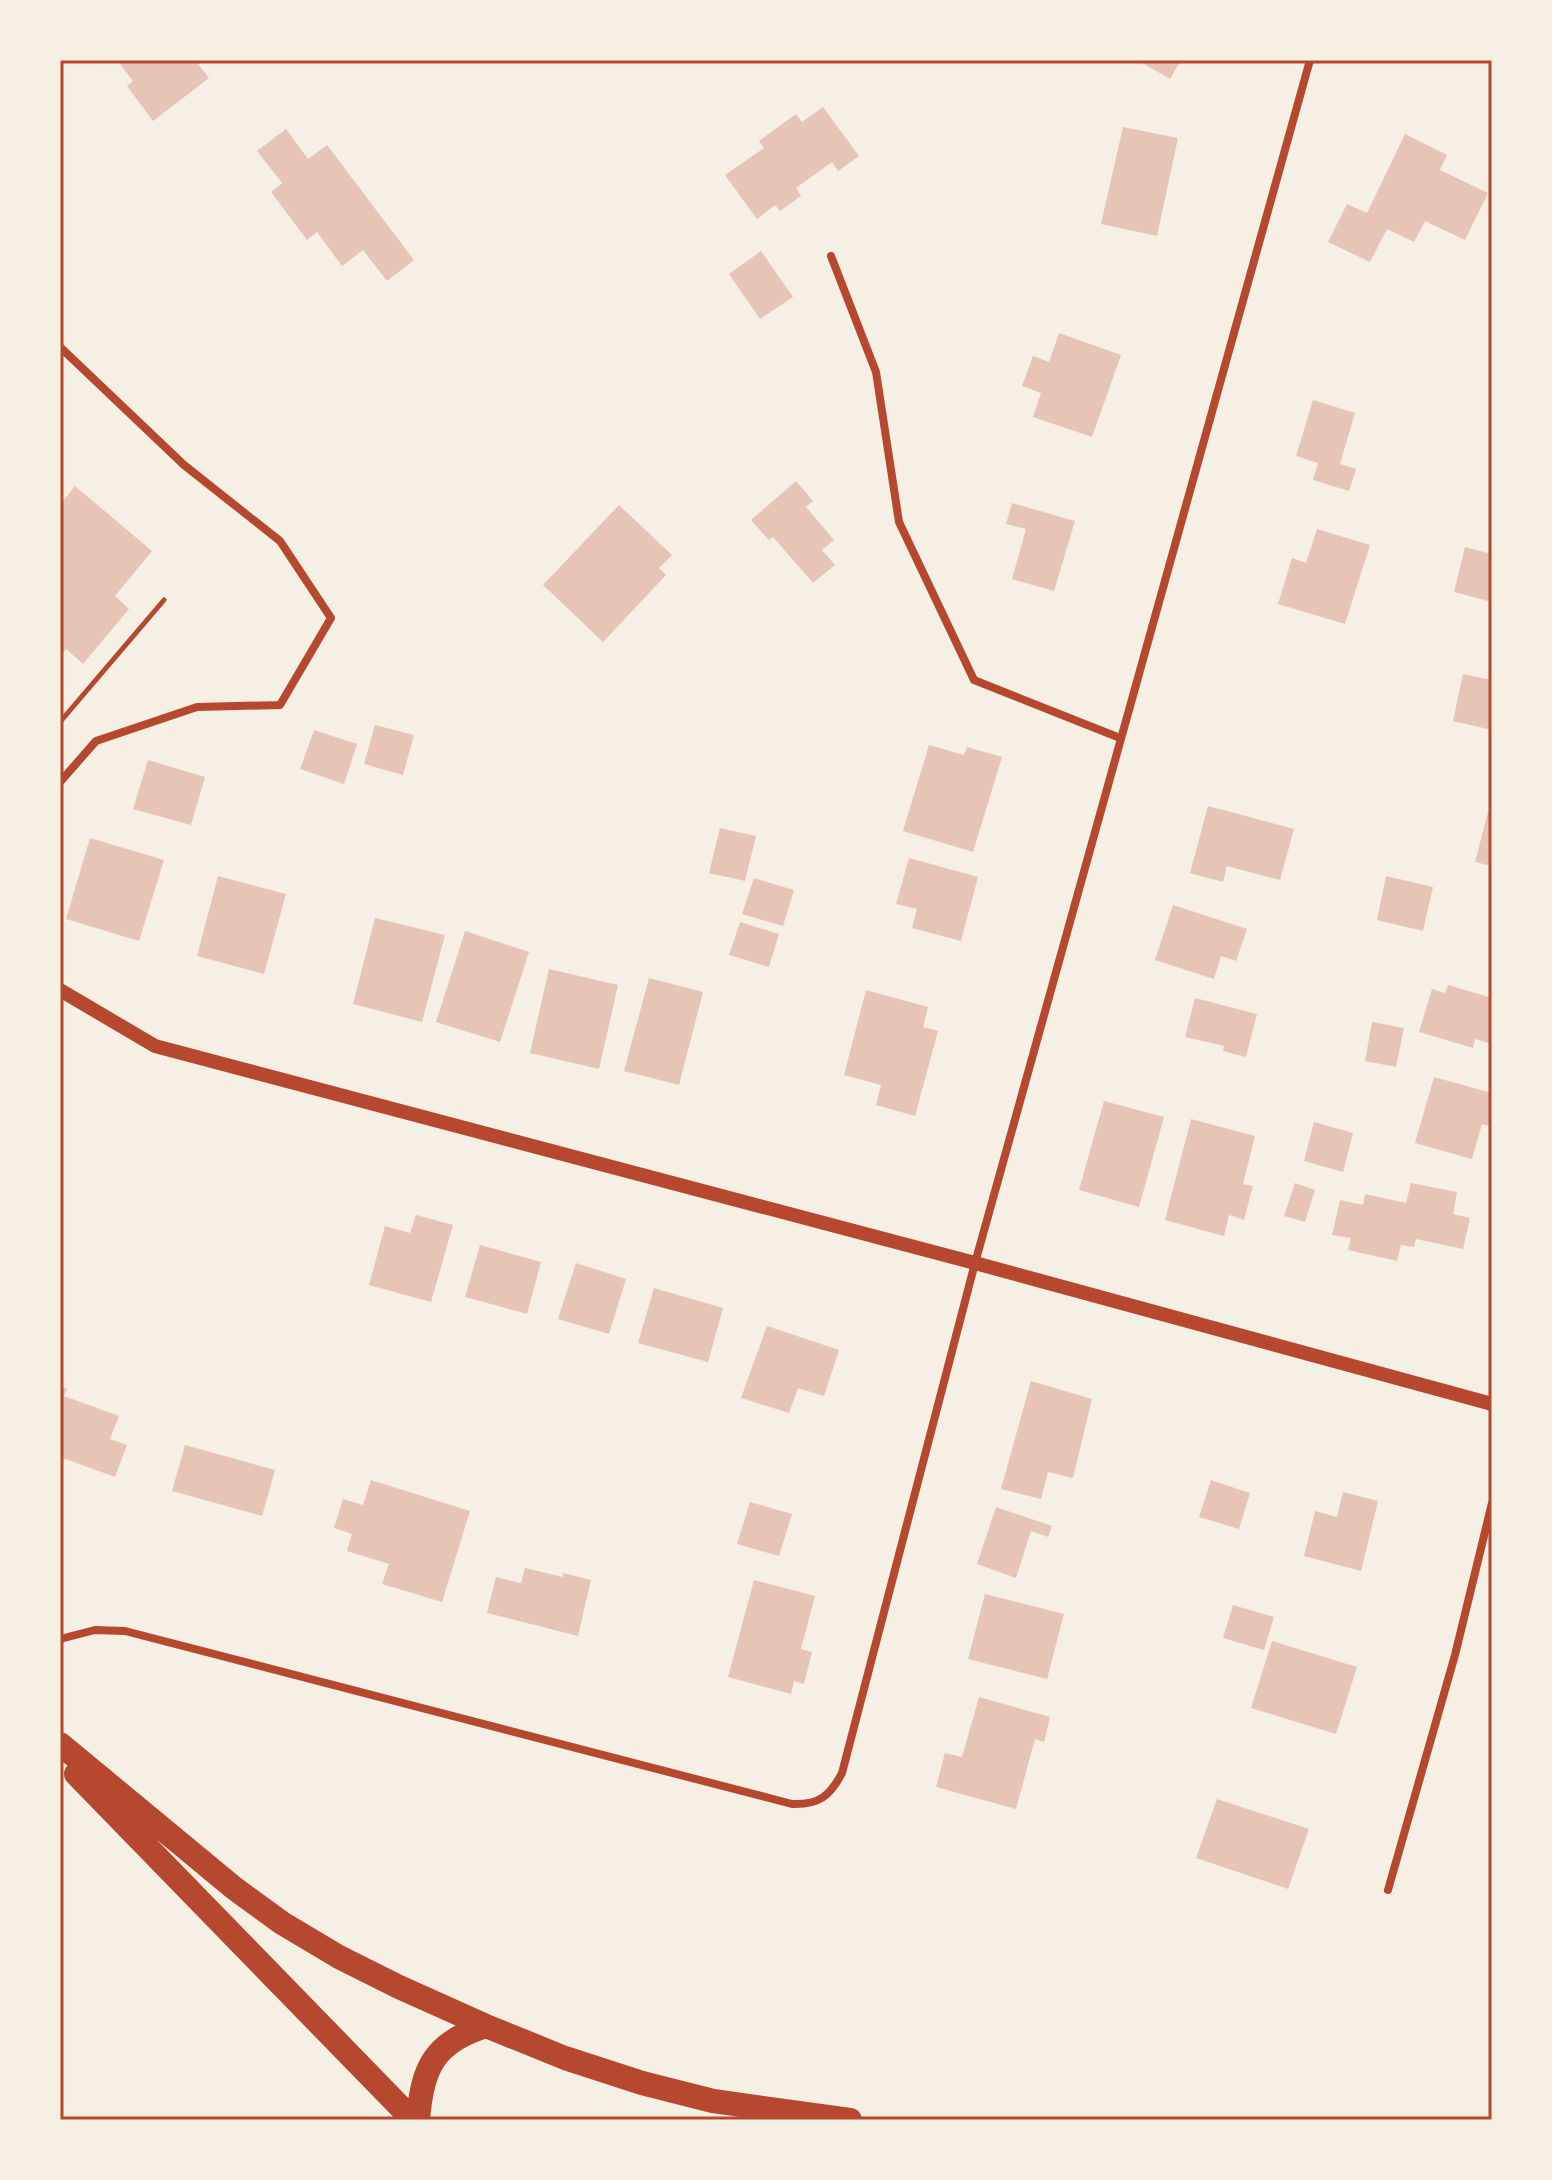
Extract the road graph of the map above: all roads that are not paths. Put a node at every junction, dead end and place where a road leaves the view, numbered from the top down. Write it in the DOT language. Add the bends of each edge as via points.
graph roads {
  1 [pos="1310,60"];
  2 [pos="831,256"];
  3 [pos="60,347"];
  4 [pos="1120,738"];
  5 [pos="60,782"];
  6 [pos="60,990"];
  7 [pos="975,1263"];
  8 [pos="1492,1404"];
  9 [pos="1492,1503"];
  10 [pos="60,1639"];
  11 [pos="60,1744"];
  12 [pos="60,1758"];
  13 [pos="1388,1890"];
  14 [pos="486,2026"];
  15 [pos="415,2120"];
  16 [pos="850,2120"];
  1 -- 4 [label="street"];
  2 -- 4 [label="street" via="876,372 899,522 974,680"];
  3 -- 5 [label="street" via="184,465 280,541 331,618 280,705 197,707 96,741"];
  4 -- 7 [label="street"];
  6 -- 7 [label="street" via="155,1046"];
  7 -- 8 [label="street"];
  7 -- 10 [label="street" via="842,1773 823,1800 792,1804 125,1631 95,1630"];
  9 -- 13 [label="street"];
  11 -- 14 [label="highway" via="282,1923 339,1957"];
  12 -- 15 [label="highway"];
  14 -- 15 [label="highway" via="452,2040 431,2062"];
  14 -- 16 [label="highway" via="642,2083 713,2101"];
}
